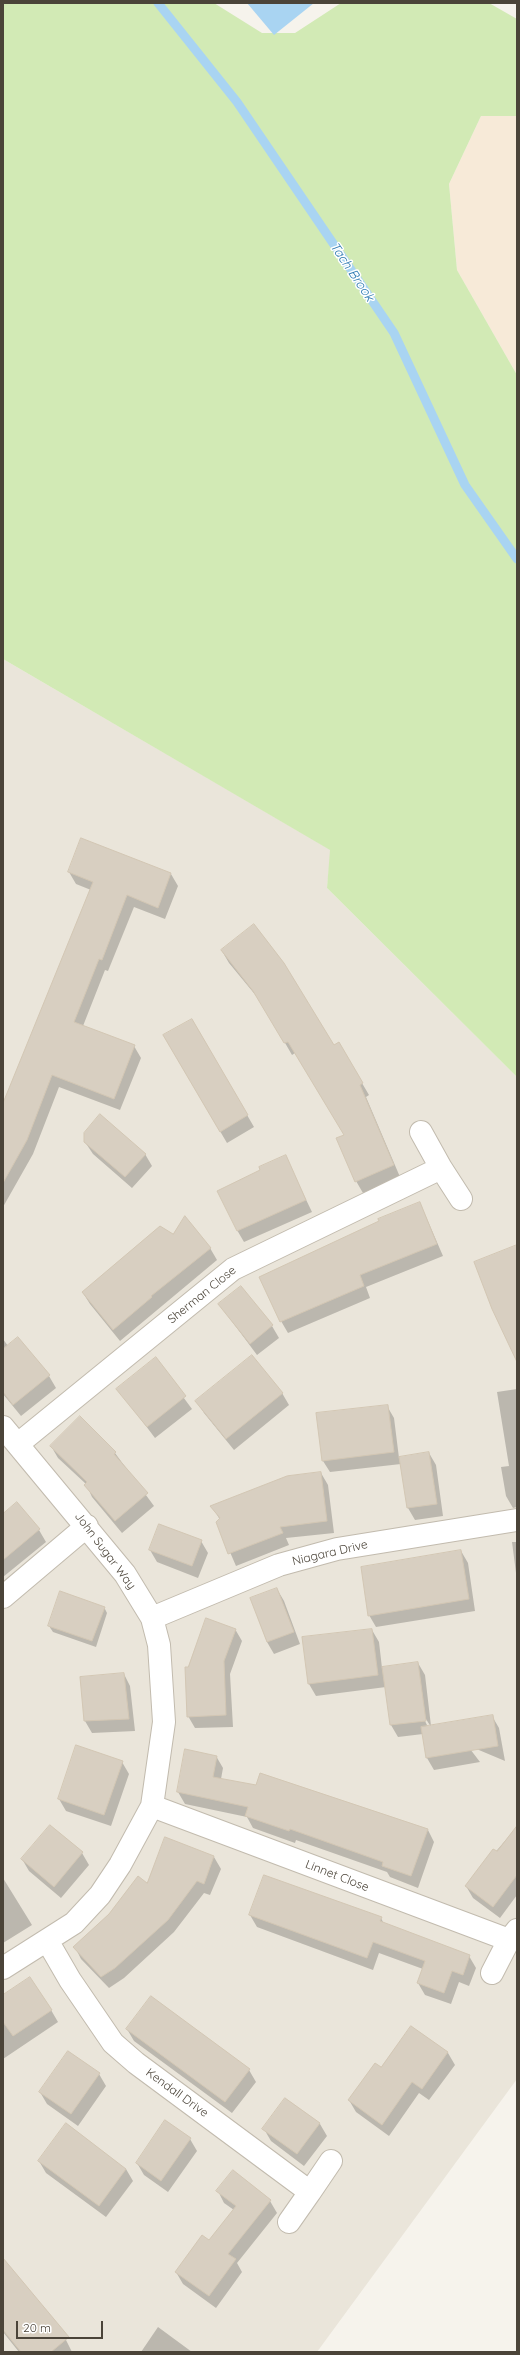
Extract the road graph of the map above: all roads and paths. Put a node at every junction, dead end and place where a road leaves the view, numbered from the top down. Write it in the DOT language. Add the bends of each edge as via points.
graph roads {
  1 [pos="421,1132"];
  2 [pos="441,1168"];
  3 [pos="461,1199"];
  4 [pos="3,1427"];
  5 [pos="18,1444"];
  6 [pos="517,1520"];
  7 [pos="87,1526"];
  8 [pos="3,1597"];
  9 [pos="152,1618"];
  10 [pos="152,1806"];
  11 [pos="513,1935"];
  12 [pos="48,1942"];
  13 [pos="3,1968"];
  14 [pos="492,1973"];
  15 [pos="331,2161"];
  16 [pos="310,2192"];
  17 [pos="289,2222"];
  1 -- 2 [label="street"];
  2 -- 3 [label="street"];
  2 -- 5 [label="street, Sherman Close" via="233,1269"];
  4 -- 5 [label="street, John Sugar Way"];
  5 -- 7 [label="street, John Sugar Way"];
  6 -- 9 [label="street, Niagara Drive" via="337,1549 310,1556 279,1565"];
  7 -- 8 [label="street"];
  7 -- 9 [label="street, John Sugar Way" via="125,1574"];
  9 -- 10 [label="street, John Sugar Way" via="159,1645 164,1722"];
  10 -- 11 [label="street, Linnet Close"];
  10 -- 12 [label="street, John Sugar Way" via="133,1844 100,1895 74,1923"];
  11 -- 14 [label="street"];
  12 -- 13 [label="street, John Sugar Way"];
  12 -- 16 [label="street, Kendall Drive" via="70,1980 113,2043 136,2063"];
  15 -- 16 [label="street"];
  16 -- 17 [label="street"];
}
